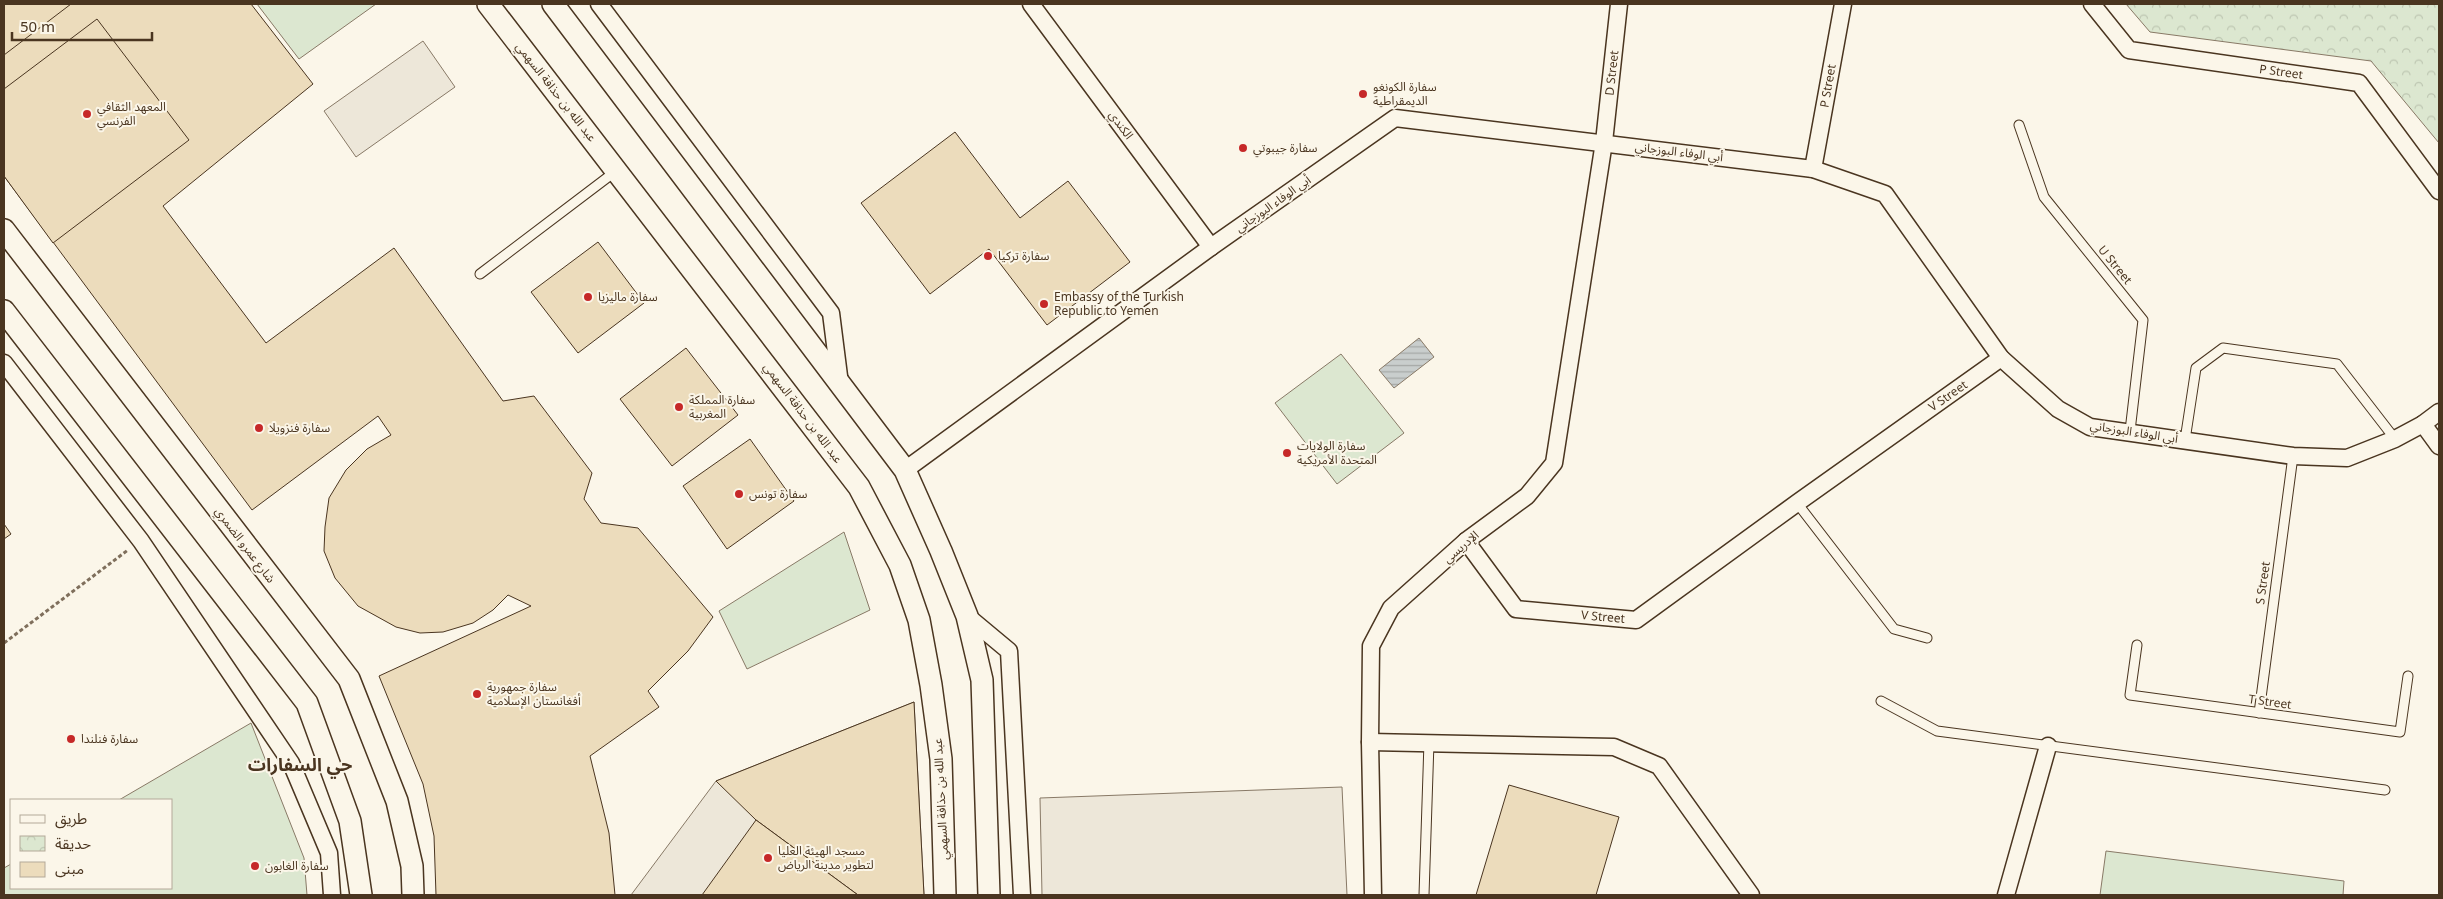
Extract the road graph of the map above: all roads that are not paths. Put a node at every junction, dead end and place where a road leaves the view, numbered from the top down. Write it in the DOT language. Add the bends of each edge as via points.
graph roads {
  1 [pos="488,4"];
  2 [pos="553,4"];
  3 [pos="599,4"];
  4 [pos="1031,4"];
  5 [pos="1619,4"];
  6 [pos="1843,4"];
  7 [pos="2092,4"];
  8 [pos="2019,125"];
  9 [pos="1604,142"];
  10 [pos="1813,169"];
  11 [pos="617,170"];
  12 [pos="2439,191"];
  13 [pos="1594,206"];
  14 [pos="4,230"];
  15 [pos="1211,247"];
  16 [pos="480,274"];
  17 [pos="4,311"];
  18 [pos="2001,358"];
  19 [pos="4,363"];
  20 [pos="840,384"];
  21 [pos="2439,412"];
  22 [pos="2423,424"];
  23 [pos="2130,431"];
  24 [pos="2395,439"];
  25 [pos="2185,440"];
  26 [pos="2439,446"];
  27 [pos="2293,456"];
  28 [pos="906,470"];
  29 [pos="1797,503"];
  30 [pos="1466,541"];
  31 [pos="967,616"];
  32 [pos="1927,638"];
  33 [pos="2137,645"];
  34 [pos="2408,676"];
  35 [pos="1881,701"];
  36 [pos="2259,713"];
  37 [pos="1370,742"];
  38 [pos="1429,742"];
  39 [pos="2048,746"];
  40 [pos="2385,790"];
  41 [pos="332,895"];
  42 [pos="361,895"];
  43 [pos="413,895"];
  44 [pos="945,895"];
  45 [pos="989,895"];
  46 [pos="1022,895"];
  47 [pos="1373,895"];
  48 [pos="1424,895"];
  49 [pos="1751,895"];
  50 [pos="2006,895"];
  1 -- 11 [label="street, عبد الله بن حذافة السهمي"];
  2 -- 20 [label="street"];
  3 -- 20 [label="street" via="831,313"];
  4 -- 15 [label="street, الكندي"];
  5 -- 9 [label="street, D Street"];
  6 -- 10 [label="street, P Street"];
  7 -- 12 [label="street, P Street" via="2129,50 2359,83"];
  8 -- 23 [label="lane, U Street" via="2044,197 2143,320"];
  9 -- 10 [label="street, أبي الوفاء البوزجاني"];
  9 -- 13 [label="street, D Street"];
  9 -- 15 [label="street, أبي الوفاء البوزجاني" via="1395,118"];
  10 -- 18 [label="street, أبي الوفاء البوزجاني" via="1886,194"];
  11 -- 16 [label="lane"];
  11 -- 44 [label="street, عبد الله بن حذافة السهمي" via="859,487 900,565 919,620 935,713 941,759"];
  13 -- 30 [label="street, الإدريسي" via="1554,462 1527,496"];
  14 -- 43 [label="street, شارع عمرو الضمري" via="349,679 397,800 412,866"];
  15 -- 28 [label="street, أبي الوفاء البوزجاني"];
  17 -- 42 [label="street" via="306,703 350,821"];
  18 -- 23 [label="street, أبي الوفاء البوزجاني" via="2058,409 2090,427"];
  18 -- 29 [label="street, V Street"];
  19 -- 41 [label="street" via="141,540 291,763 329,853"];
  20 -- 28 [label="street"];
  21 -- 22 [label="street, أبي الوفاء البوزجاني"];
  22 -- 24 [label="street, أبي الوفاء البوزجاني"];
  22 -- 26 [label="street"];
  23 -- 25 [label="street, أبي الوفاء البوزجاني"];
  24 -- 25 [label="lane" via="2337,364 2223,348 2196,368"];
  24 -- 27 [label="street, أبي الوفاء البوزجاني" via="2347,458"];
  25 -- 27 [label="street, أبي الوفاء البوزجاني"];
  27 -- 36 [label="lane, S Street"];
  28 -- 31 [label="street"];
  29 -- 30 [label="street, V Street" via="1636,620 1516,609"];
  29 -- 32 [label="lane" via="1894,629"];
  30 -- 37 [label="street, الإدريسي" via="1391,608 1371,646"];
  31 -- 45 [label="street" via="982,680"];
  31 -- 46 [label="street" via="1009,650"];
  33 -- 36 [label="lane, T Street" via="2130,695"];
  34 -- 36 [label="lane, T Street" via="2400,732"];
  35 -- 39 [label="lane" via="1938,731"];
  37 -- 38 [label="street"];
  37 -- 47 [label="street, الإدريسي"];
  38 -- 48 [label="lane"];
  38 -- 49 [label="street" via="1614,747 1658,766"];
  39 -- 40 [label="lane"];
  39 -- 50 [label="street"];
}
